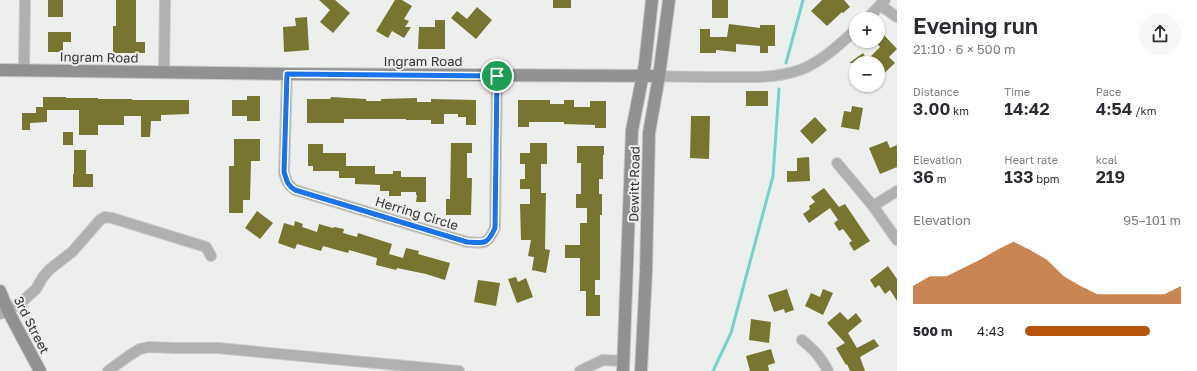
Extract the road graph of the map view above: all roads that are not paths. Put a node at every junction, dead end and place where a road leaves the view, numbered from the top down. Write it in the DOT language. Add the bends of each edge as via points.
graph roads {
  1 [pos="26,0"];
  2 [pos="165,0"];
  3 [pos="652,0"];
  4 [pos="669,0"];
  5 [pos="883,3"];
  6 [pos="874,12"];
  7 [pos="897,17"];
  8 [pos="849,36"];
  9 [pos="0,70"];
  10 [pos="24,70"];
  11 [pos="164,72"];
  12 [pos="287,74"];
  13 [pos="497,76"];
  14 [pos="642,76"];
  15 [pos="660,76"];
  16 [pos="635,116"];
  17 [pos="652,118"];
  18 [pos="837,163"];
  19 [pos="897,191"];
  20 [pos="873,206"];
  21 [pos="897,240"];
  22 [pos="211,256"];
  23 [pos="0,291"];
  24 [pos="4,313"];
  25 [pos="625,314"];
  26 [pos="644,316"];
  27 [pos="802,340"];
  28 [pos="623,366"];
  29 [pos="641,367"];
  30 [pos="40,371"];
  31 [pos="108,371"];
  32 [pos="459,371"];
  33 [pos="580,371"];
  34 [pos="828,371"];
  1 -- 10 [label="street"];
  2 -- 11 [label="street"];
  3 -- 14 [label="main road, Dewitt Road"];
  4 -- 15 [label="main road, Dewitt Road"];
  5 -- 6 [label="street"];
  5 -- 7 [label="street"];
  8 -- 15 [label="street, Ingram Road" via="821,59 805,68 785,74 764,78"];
  9 -- 10 [label="main road, Ingram Road"];
  10 -- 11 [label="main road, Ingram Road"];
  11 -- 12 [label="main road, Ingram Road"];
  12 -- 13 [label="main road, Ingram Road"];
  12 -- 13 [label="street, Herring Circle" via="284,172 288,185 302,193 467,242 483,243 490,239 495,228"];
  13 -- 14 [label="main road, Ingram Road"];
  14 -- 15 [label="main road, Ingram Road"];
  14 -- 16 [label="main road, Dewitt Road"];
  15 -- 17 [label="main road, Dewitt Road"];
  16 -- 17 [label="main road"];
  16 -- 25 [label="main road, Dewitt Road" via="632,130"];
  17 -- 26 [label="main road, Dewitt Road" via="647,162"];
  18 -- 20 [label="street"];
  19 -- 20 [label="street"];
  20 -- 21 [label="street"];
  22 -- 24 [label="street" via="206,247 105,217 72,252 50,269 36,289"];
  23 -- 24 [label="main road, 3rd Street"];
  24 -- 30 [label="main road, 3rd Street"];
  25 -- 26 [label="main road"];
  25 -- 28 [label="main road, Dewitt Road"];
  26 -- 29 [label="main road, Dewitt Road"];
  27 -- 34 [label="street" via="815,351"];
  28 -- 29 [label="main road"];
  28 -- 33 [label="street" via="603,360"];
  31 -- 32 [label="street" via="140,349 150,347 218,348"];
}
